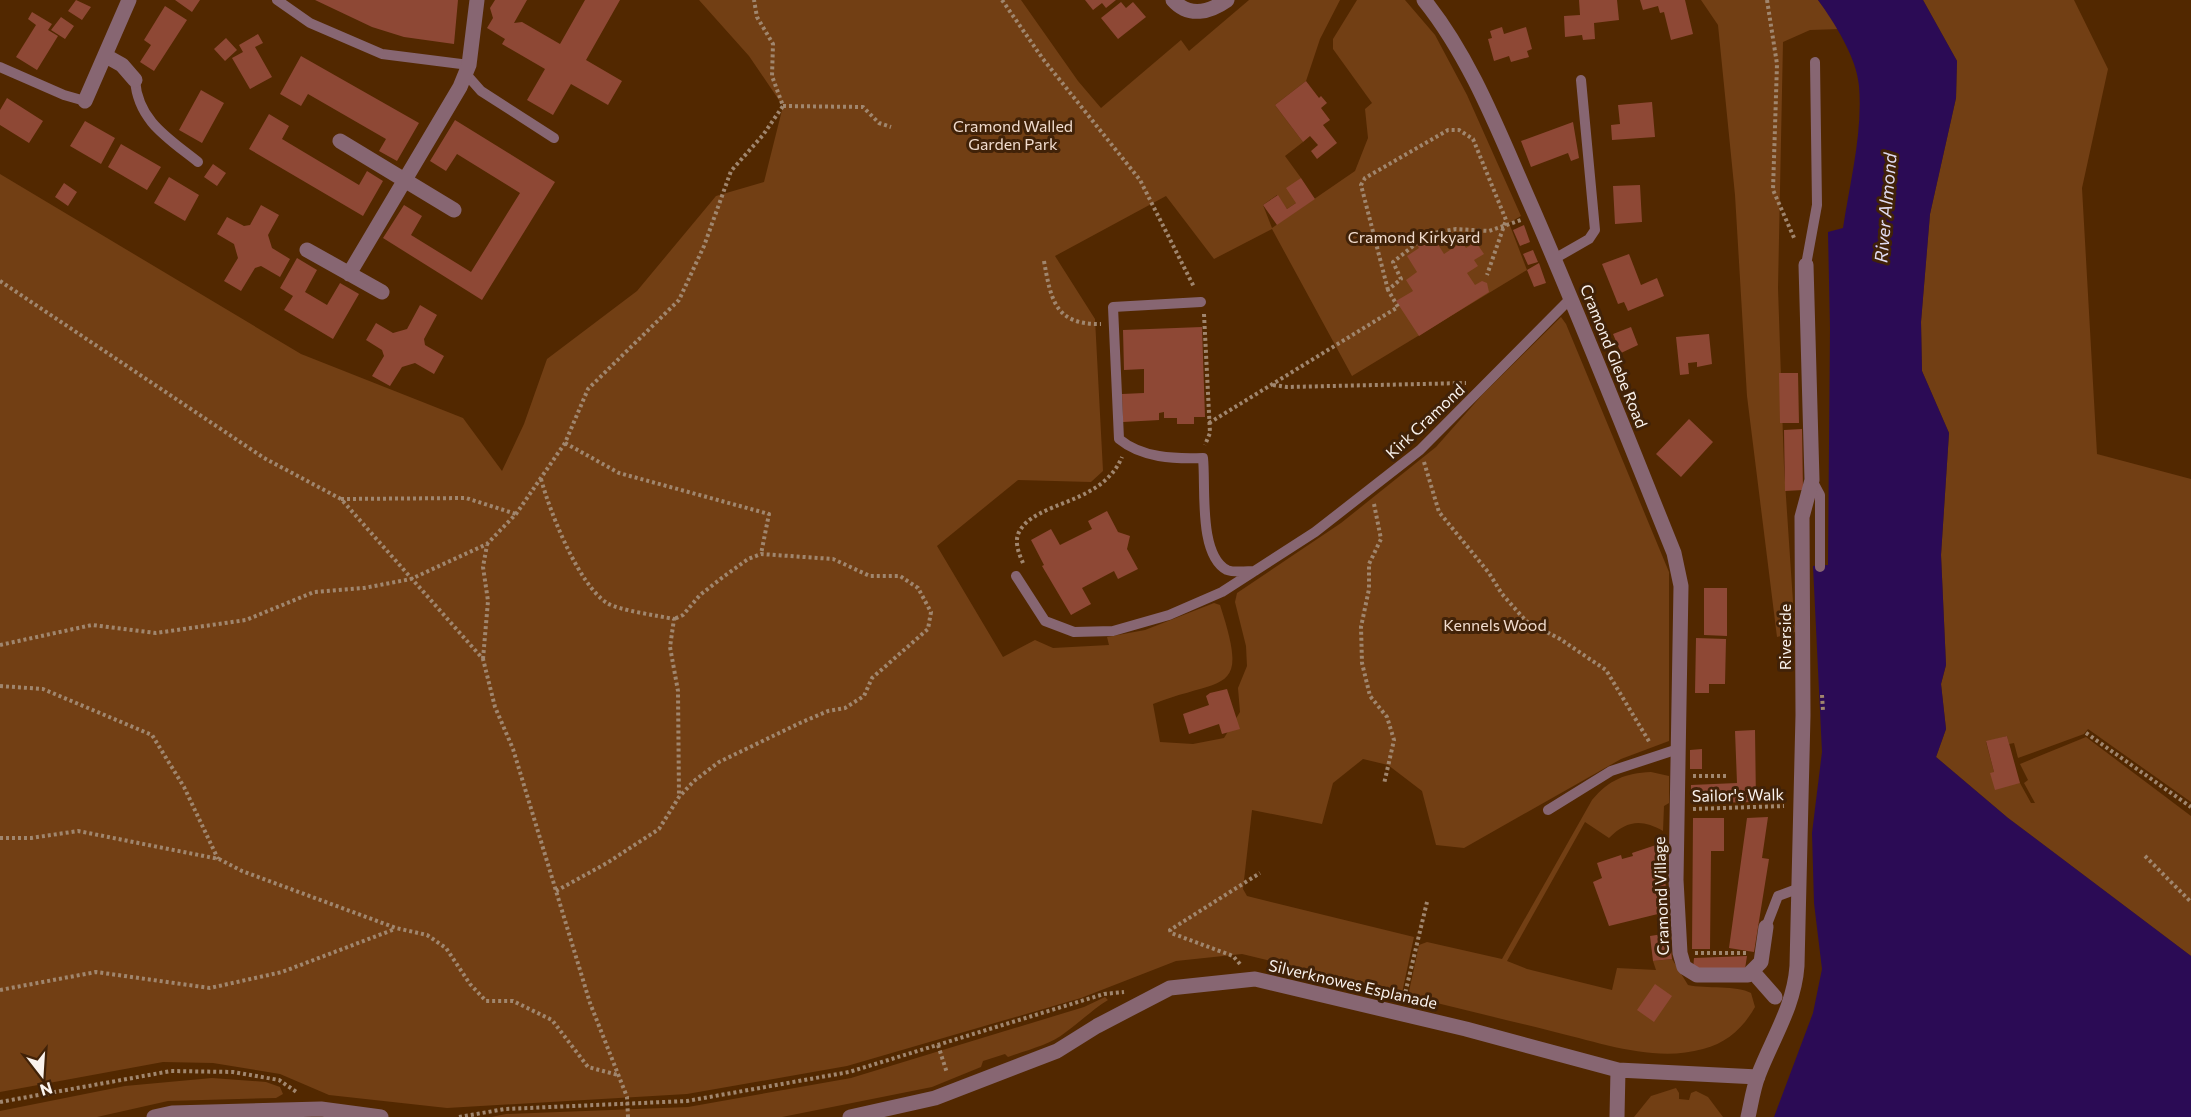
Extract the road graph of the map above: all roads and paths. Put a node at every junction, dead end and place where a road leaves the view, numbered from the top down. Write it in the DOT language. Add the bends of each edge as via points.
graph roads {
  1 [pos="129,0"];
  2 [pos="277,0"];
  3 [pos="477,0"];
  4 [pos="754,0"];
  5 [pos="1002,0"];
  6 [pos="1173,0"];
  7 [pos="1227,0"];
  8 [pos="1424,0"];
  9 [pos="1767,0"];
  10 [pos="106,56"];
  11 [pos="1815,62"];
  12 [pos="0,67"];
  13 [pos="467,69"];
  14 [pos="135,80"];
  15 [pos="1581,80"];
  16 [pos="85,101"];
  17 [pos="783,106"];
  18 [pos="891,127"];
  19 [pos="554,138"];
  20 [pos="340,141"];
  21 [pos="198,162"];
  22 [pos="405,179"];
  23 [pos="454,210"];
  24 [pos="1535,214"];
  25 [pos="1505,228"];
  26 [pos="307,250"];
  27 [pos="1554,259"];
  28 [pos="1044,261"];
  29 [pos="1806,265"];
  30 [pos="349,274"];
  31 [pos="1487,275"];
  32 [pos="0,281"];
  33 [pos="1388,290"];
  34 [pos="382,292"];
  35 [pos="1571,298"];
  36 [pos="1201,302"];
  37 [pos="1113,323"];
  38 [pos="1487,383"];
  39 [pos="1272,385"];
  40 [pos="1209,423"];
  41 [pos="565,442"];
  42 [pos="1127,446"];
  43 [pos="1420,450"];
  44 [pos="1203,458"];
  45 [pos="541,478"];
  46 [pos="1812,480"];
  47 [pos="1371,488"];
  48 [pos="341,499"];
  49 [pos="516,514"];
  50 [pos="487,544"];
  51 [pos="761,554"];
  52 [pos="1820,567"];
  53 [pos="1256,571"];
  54 [pos="1016,576"];
  55 [pos="411,579"];
  56 [pos="674,619"];
  57 [pos="0,645"];
  58 [pos="483,659"];
  59 [pos="0,686"];
  60 [pos="1822,701"];
  61 [pos="1823,711"];
  62 [pos="2086,733"];
  63 [pos="1678,749"];
  64 [pos="1656,754"];
  65 [pos="1678,776"];
  66 [pos="1729,776"];
  67 [pos="1384,784"];
  68 [pos="679,797"];
  69 [pos="1800,806"];
  70 [pos="2191,807"];
  71 [pos="1677,808"];
  72 [pos="1548,810"];
  73 [pos="0,838"];
  74 [pos="2145,856"];
  75 [pos="219,859"];
  76 [pos="1260,873"];
  77 [pos="1797,889"];
  78 [pos="556,891"];
  79 [pos="1427,902"];
  80 [pos="2191,902"];
  81 [pos="1766,927"];
  82 [pos="396,928"];
  83 [pos="1680,953"];
  84 [pos="1763,953"];
  85 [pos="1753,972"];
  86 [pos="1255,979"];
  87 [pos="0,990"];
  88 [pos="1126,992"];
  89 [pos="1775,997"];
  90 [pos="1401,1013"];
  91 [pos="938,1045"];
  92 [pos="1618,1070"];
  93 [pos="947,1073"];
  94 [pos="618,1075"];
  95 [pos="1758,1077"];
  96 [pos="0,1102"];
  97 [pos="627,1104"];
  98 [pos="321,1109"];
  99 [pos="1751,1115"];
  100 [pos="154,1117"];
  101 [pos="381,1117"];
  102 [pos="459,1117"];
  103 [pos="628,1117"];
  104 [pos="850,1117"];
  105 [pos="1617,1117"];
  1 -- 10 [label="street"];
  2 -- 13 [label="lane" via="310,23 382,54"];
  3 -- 13 [label="street"];
  4 -- 17 [label="path" via="757,17 773,44 772,76"];
  5 -- 36 [label="path" via="1043,59 1140,180"];
  6 -- 7 [label="street" via="1194,12 1213,10"];
  8 -- 24 [label="street, Cramond Glebe Road" via="1464,64"];
  9 -- 29 [label="path" via="1777,64 1773,190"];
  10 -- 14 [label="street" via="122,65"];
  10 -- 16 [label="street"];
  11 -- 29 [label="lane" via="1817,205"];
  12 -- 16 [label="lane"];
  13 -- 19 [label="lane" via="481,91"];
  13 -- 22 [label="street"];
  14 -- 21 [label="lane" via="141,110 162,134"];
  15 -- 27 [label="lane" via="1595,230 1589,239"];
  17 -- 18 [label="path" via="863,107 879,123"];
  17 -- 41 [label="path" via="731,171 679,300 588,389"];
  20 -- 22 [label="street"];
  22 -- 23 [label="street"];
  22 -- 30 [label="street"];
  24 -- 25 [label="path"];
  24 -- 27 [label="street, Cramond Glebe Road"];
  25 -- 31 [label="path"];
  25 -- 33 [label="path" via="1479,232 1456,229 1423,236 1394,262 1401,279"];
  25 -- 33 [label="path" via="1504,215 1473,139 1459,130 1443,132 1360,184"];
  26 -- 30 [label="street"];
  27 -- 35 [label="street, Cramond Glebe Road"];
  28 -- 37 [label="path" via="1048,286 1056,305 1068,319 1084,324"];
  29 -- 46 [label="street, Riverside"];
  30 -- 34 [label="street"];
  32 -- 48 [label="path" via="264,458"];
  33 -- 39 [label="path" via="1398,307"];
  35 -- 38 [label="lane, Kirk Cramond"];
  35 -- 63 [label="street, Cramond Glebe Road" via="1674,553 1682,585"];
  36 -- 37 [label="lane" via="1113,307"];
  36 -- 40 [label="path" via="1206,325"];
  37 -- 42 [label="lane" via="1119,439"];
  38 -- 39 [label="path"];
  38 -- 43 [label="lane, Kirk Cramond"];
  39 -- 40 [label="path"];
  40 -- 44 [label="path"];
  41 -- 45 [label="path"];
  41 -- 51 [label="path" via="620,473 769,514"];
  42 -- 44 [label="lane" via="1172,459"];
  42 -- 54 [label="path" via="1116,470 1102,485 1028,521 1018,533 1017,547 1025,571"];
  43 -- 47 [label="lane, Kirk Cramond"];
  43 -- 64 [label="path" via="1439,512 1502,594 1526,621 1606,670"];
  44 -- 53 [label="lane" via="1207,541 1216,561 1228,571"];
  45 -- 49 [label="path"];
  45 -- 56 [label="path" via="549,507 579,572 607,603"];
  46 -- 52 [label="lane" via="1820,495"];
  46 -- 69 [label="street, Riverside" via="1802,517"];
  47 -- 53 [label="lane, Kirk Cramond"];
  47 -- 67 [label="path" via="1381,539 1369,564 1369,589 1361,627 1362,663 1370,696 1388,717 1394,740"];
  48 -- 49 [label="path" via="465,498"];
  48 -- 55 [label="path"];
  49 -- 50 [label="path"];
  50 -- 55 [label="path"];
  50 -- 58 [label="path" via="483,567 488,601"];
  51 -- 56 [label="path" via="723,577 700,595 684,615"];
  51 -- 68 [label="path" via="833,559 870,576 900,576 918,588 931,612 928,629 872,678 864,696 720,762"];
  53 -- 54 [label="lane, Kirk Cramond" via="1222,592 1169,615 1113,631 1084,632 1045,621"];
  55 -- 57 [label="path" via="314,592 246,620 156,633 92,625"];
  55 -- 58 [label="path"];
  56 -- 68 [label="path" via="670,647 678,691"];
  58 -- 78 [label="path"];
  59 -- 75 [label="path" via="43,689 152,735 184,787"];
  60 -- 61 [label="path"];
  62 -- 70 [label="path"];
  63 -- 64 [label="lane"];
  63 -- 65 [label="street, Cramond Village"];
  64 -- 72 [label="lane" via="1611,771"];
  65 -- 66 [label="path"];
  65 -- 71 [label="street, Cramond Village"];
  68 -- 78 [label="path" via="659,829"];
  69 -- 71 [label="path, Sailor's Walk"];
  69 -- 77 [label="street, Riverside"];
  71 -- 83 [label="street, Cramond Village"];
  73 -- 75 [label="path" via="78,831"];
  74 -- 80 [label="path"];
  75 -- 82 [label="path"];
  76 -- 86 [label="path" via="1170,930 1233,957"];
  77 -- 81 [label="lane" via="1778,896"];
  77 -- 95 [label="street, Riverside" via="1797,966 1788,1010"];
  78 -- 94 [label="path" via="590,1003"];
  79 -- 90 [label="path"];
  81 -- 84 [label="street"];
  82 -- 87 [label="path" via="282,972 210,988 96,972"];
  82 -- 94 [label="path" via="426,936 446,948 486,1001 513,1001 552,1020 588,1067"];
  83 -- 84 [label="path"];
  83 -- 85 [label="street, Cramond Village" via="1691,974 1743,976"];
  84 -- 85 [label="street"];
  85 -- 89 [label="street"];
  86 -- 90 [label="street, Silverknowes Esplanade"];
  86 -- 104 [label="street, Silverknowes Esplanade" via="1170,988 1058,1051 935,1098"];
  88 -- 91 [label="path" via="1104,994"];
  90 -- 92 [label="street, Silverknowes Esplanade"];
  91 -- 93 [label="path"];
  91 -- 97 [label="path" via="849,1072 687,1101"];
  92 -- 95 [label="street, Silverknowes Esplanade"];
  92 -- 105 [label="street"];
  94 -- 97 [label="path"];
  95 -- 99 [label="street"];
  96 -- 98 [label="path" via="171,1071 233,1072 279,1080"];
  97 -- 102 [label="path" via="505,1109"];
  97 -- 103 [label="path"];
  98 -- 100 [label="street" via="172,1113"];
  98 -- 101 [label="street"];
}
